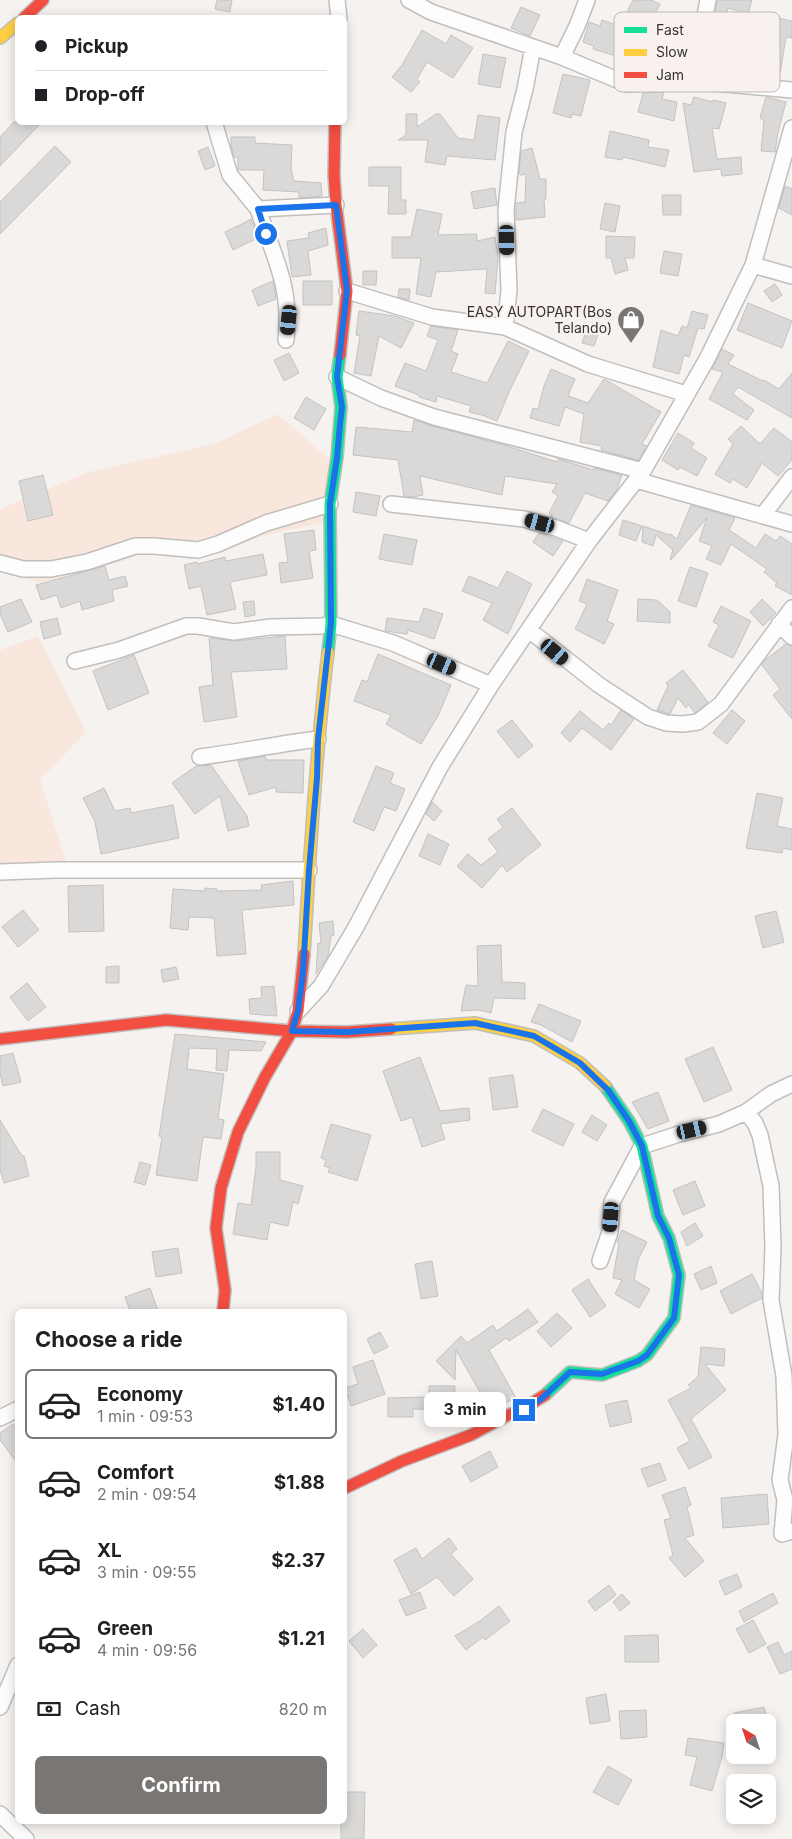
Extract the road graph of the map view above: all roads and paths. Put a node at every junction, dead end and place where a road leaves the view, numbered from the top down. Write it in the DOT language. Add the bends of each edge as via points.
graph roads {
  1 [pos="43,0"];
  2 [pos="337,0"];
  3 [pos="409,0"];
  4 [pos="587,0"];
  5 [pos="27,15"];
  6 [pos="339,15"];
  7 [pos="15,26"];
  8 [pos="0,38"];
  9 [pos="533,47"];
  10 [pos="562,58"];
  11 [pos="614,79"];
  12 [pos="215,125"];
  13 [pos="336,125"];
  14 [pos="792,128"];
  15 [pos="336,205"];
  16 [pos="258,209"];
  17 [pos="753,265"];
  18 [pos="792,276"];
  19 [pos="347,290"];
  20 [pos="505,327"];
  21 [pos="286,340"];
  22 [pos="337,377"];
  23 [pos="686,394"];
  24 [pos="640,475"];
  25 [pos="792,477"];
  26 [pos="330,504"];
  27 [pos="391,504"];
  28 [pos="763,515"];
  29 [pos="792,524"];
  30 [pos="589,541"];
  31 [pos="0,563"];
  32 [pos="792,608"];
  33 [pos="331,624"];
  34 [pos="779,624"];
  35 [pos="529,630"];
  36 [pos="792,637"];
  37 [pos="74,661"];
  38 [pos="491,685"];
  39 [pos="318,739"];
  40 [pos="200,756"];
  41 [pos="309,870"];
  42 [pos="0,872"];
  43 [pos="298,1011"];
  44 [pos="292,1031"];
  45 [pos="0,1039"];
  46 [pos="792,1084"];
  47 [pos="746,1112"];
  48 [pos="642,1146"];
  49 [pos="600,1261"];
  50 [pos="223,1309"];
  51 [pos="15,1410"];
  52 [pos="0,1418"];
  53 [pos="347,1487"];
  54 [pos="792,1532"];
  55 [pos="15,1672"];
  56 [pos="0,1708"];
  57 [pos="0,1814"];
  58 [pos="26,1839"];
  1 -- 5 [label="street"];
  2 -- 6 [label="street"];
  3 -- 9 [label="street" via="431,12"];
  4 -- 10 [label="street"];
  7 -- 8 [label="street"];
  9 -- 10 [label="street"];
  9 -- 20 [label="street" via="513,141 506,210 509,291"];
  10 -- 11 [label="street"];
  12 -- 16 [label="street" via="230,175"];
  13 -- 15 [label="street"];
  14 -- 17 [label="street"];
  15 -- 16 [label="street"];
  15 -- 19 [label="street"];
  16 -- 21 [label="street" via="286,294 289,320"];
  17 -- 18 [label="street"];
  17 -- 23 [label="street" via="708,359"];
  19 -- 20 [label="street" via="432,317"];
  19 -- 22 [label="street"];
  20 -- 23 [label="street" via="588,364"];
  22 -- 24 [label="street" via="381,398 434,417"];
  22 -- 26 [label="street" via="342,407"];
  23 -- 24 [label="street"];
  24 -- 28 [label="street"];
  24 -- 30 [label="street"];
  25 -- 28 [label="street"];
  26 -- 31 [label="street" via="266,523 198,550 134,546 87,562 51,569 23,569"];
  26 -- 33 [label="street"];
  27 -- 30 [label="street" via="524,519"];
  28 -- 29 [label="street"];
  30 -- 35 [label="street"];
  32 -- 34 [label="street"];
  33 -- 37 [label="street" via="234,632 186,626 119,650"];
  33 -- 38 [label="street" via="393,643"];
  33 -- 39 [label="street"];
  34 -- 35 [label="street" via="721,704 698,722 684,724 648,718 599,685"];
  34 -- 36 [label="street"];
  35 -- 38 [label="street"];
  38 -- 43 [label="street" via="440,767 356,927 321,986"];
  39 -- 40 [label="street"];
  39 -- 41 [label="street"];
  41 -- 42 [label="street"];
  41 -- 43 [label="street"];
  43 -- 44 [label="street"];
  44 -- 45 [label="street" via="166,1020"];
  44 -- 48 [label="street" via="347,1032 475,1023 534,1036 580,1063 608,1090"];
  44 -- 50 [label="street" via="238,1132 221,1188 216,1228 225,1290"];
  46 -- 47 [label="street"];
  47 -- 48 [label="street" via="719,1124"];
  47 -- 54 [label="street" via="760,1135 771,1186 771,1300 784,1376 786,1435 780,1480 785,1500 782,1534"];
  48 -- 49 [label="street" via="612,1202 610,1232"];
  48 -- 53 [label="street" via="658,1216 669,1238 679,1275 674,1318 647,1355 602,1374 570,1372 524,1410"];
  51 -- 52 [label="street"];
  55 -- 56 [label="street"];
  57 -- 58 [label="street"];
}
